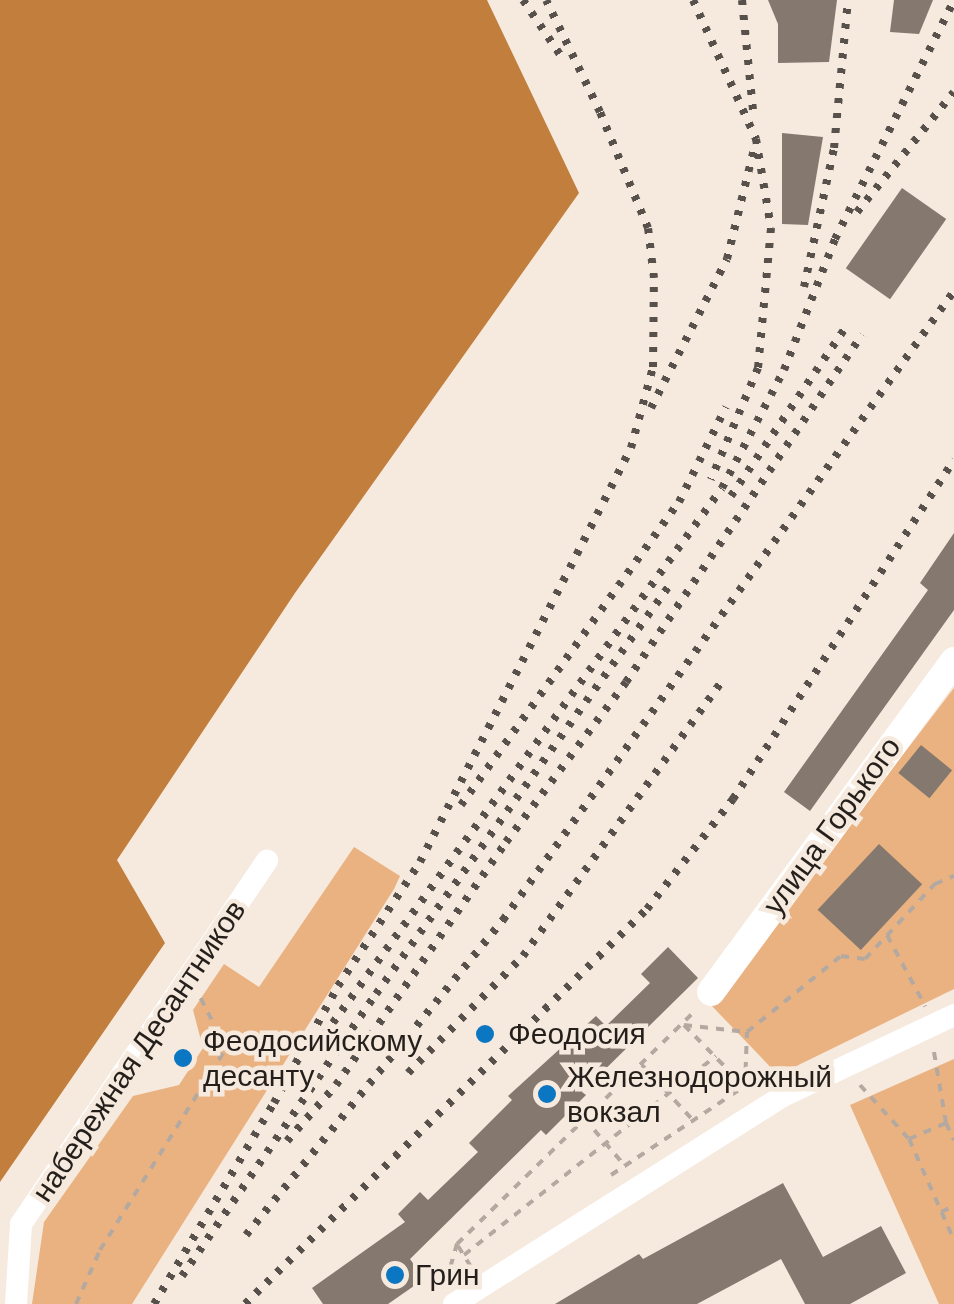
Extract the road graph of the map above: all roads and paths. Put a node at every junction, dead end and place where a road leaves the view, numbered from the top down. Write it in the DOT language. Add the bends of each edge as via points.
graph roads {
  1 [pos="954,661"];
  2 [pos="267,861"];
  3 [pos="954,876"];
  4 [pos="887,935"];
  5 [pos="183,983"];
  6 [pos="710,992"];
  7 [pos="939,1022"];
  8 [pos="684,1025"];
  9 [pos="748,1032"];
  10 [pos="716,1056"];
  11 [pos="642,1064"];
  12 [pos="844,1067"];
  13 [pos="669,1093"];
  14 [pos="584,1118"];
  15 [pos="693,1120"];
  16 [pos="946,1123"];
  17 [pos="908,1140"];
  18 [pos="954,1140"];
  19 [pos="606,1143"];
  20 [pos="625,1166"];
  21 [pos="954,1206"];
  22 [pos="941,1212"];
  23 [pos="954,1240"];
  24 [pos="457,1244"];
  25 [pos="464,1255"];
  26 [pos="472,1268"];
  27 [pos="450,1293"];
  28 [pos="16,1304"];
  29 [pos="76,1304"];
  1 -- 6 [label="street, улица Горького"];
  2 -- 5 [label="street, набережная Десантников"];
  3 -- 4 [label="path" via="934,884"];
  4 -- 7 [label="path"];
  4 -- 9 [label="path" via="865,959 842,956"];
  5 -- 28 [label="street, набережная Десантников" via="22,1224"];
  5 -- 29 [label="path" via="206,1002 226,1048 100,1250"];
  7 -- 12 [label="street"];
  7 -- 16 [label="path"];
  8 -- 9 [label="path"];
  8 -- 10 [label="path"];
  8 -- 11 [label="path"];
  9 -- 10 [label="path" via="744,1086"];
  10 -- 13 [label="path"];
  11 -- 13 [label="path"];
  11 -- 14 [label="path"];
  12 -- 17 [label="path"];
  12 -- 27 [label="street"];
  13 -- 15 [label="path"];
  13 -- 19 [label="path"];
  14 -- 19 [label="path"];
  14 -- 24 [label="path"];
  16 -- 17 [label="path"];
  16 -- 18 [label="path"];
  17 -- 22 [label="path"];
  19 -- 20 [label="path"];
  19 -- 25 [label="path"];
  21 -- 22 [label="path"];
  22 -- 23 [label="path"];
  24 -- 25 [label="path"];
  24 -- 27 [label="path"];
  25 -- 26 [label="path"];
}
